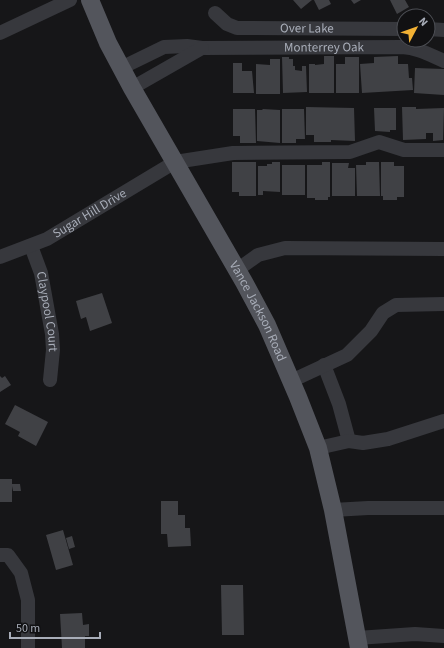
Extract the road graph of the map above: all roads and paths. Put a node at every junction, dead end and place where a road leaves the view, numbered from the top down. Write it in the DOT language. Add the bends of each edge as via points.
graph roads {
  1 [pos="70,0"];
  2 [pos="90,0"];
  3 [pos="215,13"];
  4 [pos="396,29"];
  5 [pos="0,33"];
  6 [pos="164,47"];
  7 [pos="202,48"];
  8 [pos="444,62"];
  9 [pos="174,64"];
  10 [pos="121,68"];
  11 [pos="132,88"];
  12 [pos="444,150"];
  13 [pos="175,162"];
  14 [pos="31,246"];
  15 [pos="444,249"];
  16 [pos="0,257"];
  17 [pos="237,270"];
  18 [pos="444,304"];
  19 [pos="324,365"];
  20 [pos="50,380"];
  21 [pos="291,381"];
  22 [pos="444,421"];
  23 [pos="349,441"];
  24 [pos="318,448"];
  25 [pos="444,508"];
  26 [pos="333,510"];
  27 [pos="4,555"];
  28 [pos="444,636"];
  29 [pos="358,643"];
  30 [pos="28,648"];
  1 -- 5 [label="street"];
  2 -- 10 [label="main road, Vance Jackson Road"];
  3 -- 4 [label="street, Over Lake" via="227,24 247,29"];
  6 -- 7 [label="street, Monterrey Oak"];
  6 -- 9 [label="street"];
  6 -- 10 [label="street, Monterrey Oak"];
  7 -- 8 [label="street, Monterrey Oak" via="402,47 422,51"];
  7 -- 9 [label="street, Monterrey Oak"];
  9 -- 11 [label="street, Monterrey Oak"];
  10 -- 11 [label="main road, Vance Jackson Road"];
  11 -- 13 [label="main road, Vance Jackson Road"];
  12 -- 13 [label="street" via="404,150 379,142 350,152 233,153"];
  13 -- 14 [label="street, Sugar Hill Drive" via="64,230"];
  13 -- 17 [label="main road, Vance Jackson Road"];
  14 -- 16 [label="street, Sugar Hill Drive"];
  14 -- 20 [label="street, Claypool Court" via="41,273 52,334"];
  15 -- 17 [label="street" via="285,248 258,255"];
  17 -- 21 [label="main road, Vance Jackson Road" via="267,325"];
  18 -- 19 [label="street" via="396,305 383,312 371,331 347,355"];
  19 -- 21 [label="street"];
  19 -- 23 [label="street"];
  21 -- 24 [label="main road, Vance Jackson Road"];
  22 -- 23 [label="street" via="388,439 363,443"];
  23 -- 24 [label="street"];
  24 -- 26 [label="main road, Vance Jackson Road"];
  25 -- 26 [label="street"];
  26 -- 29 [label="main road, Vance Jackson Road"];
  27 -- 30 [label="street" via="21,573 28,600"];
  28 -- 29 [label="street" via="415,634"];
}
